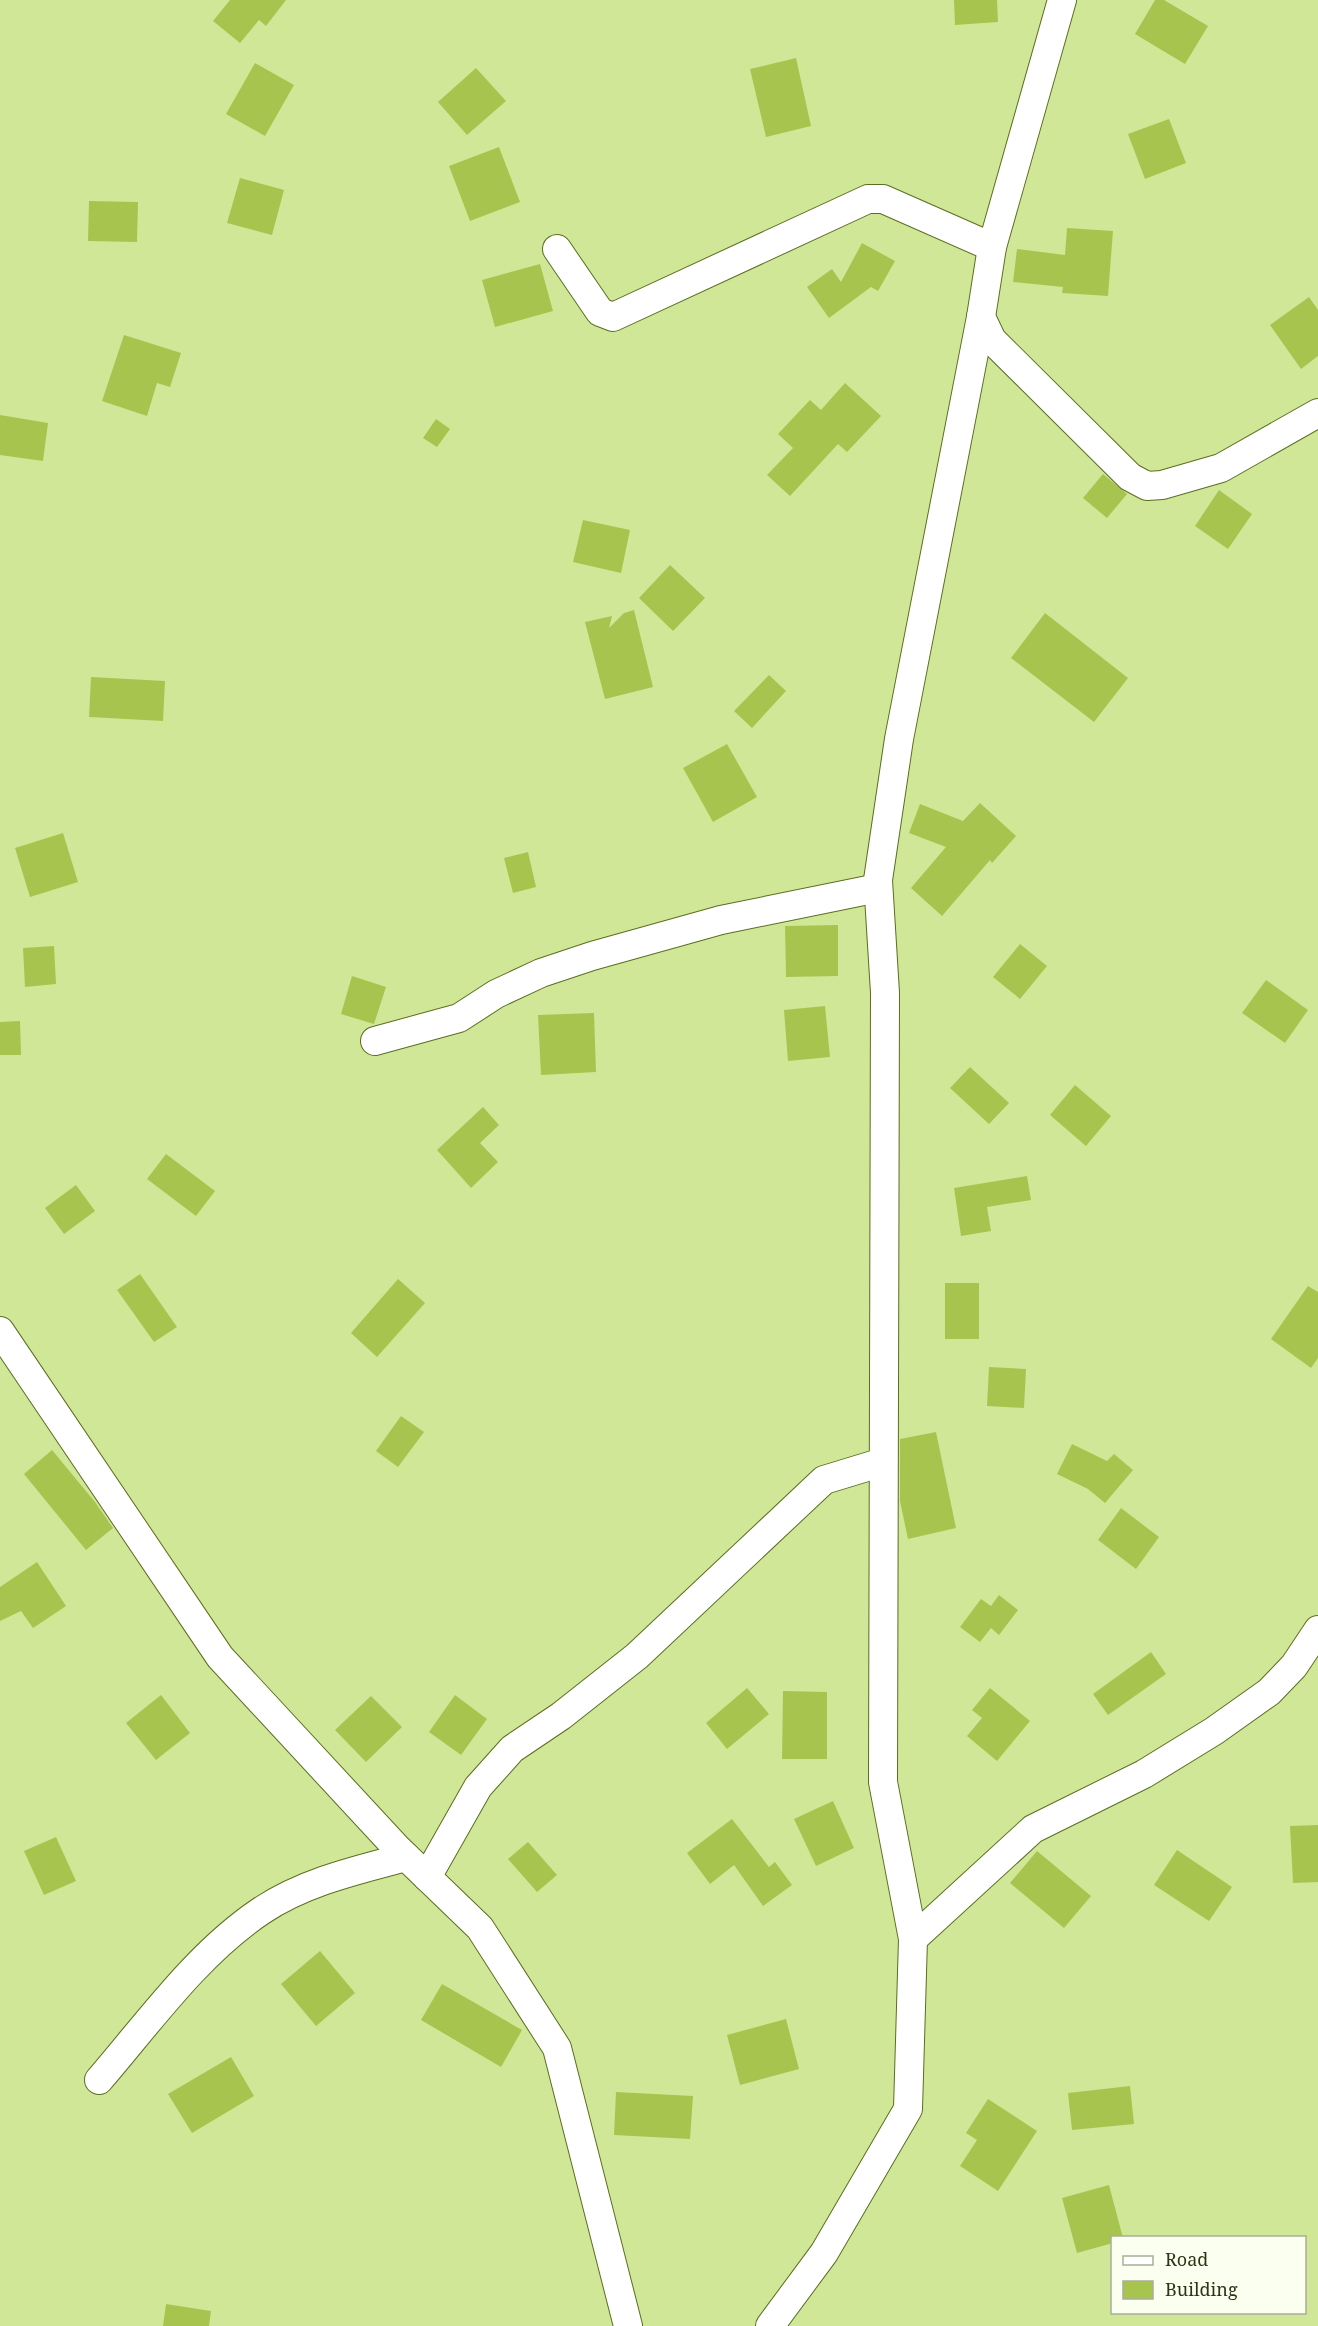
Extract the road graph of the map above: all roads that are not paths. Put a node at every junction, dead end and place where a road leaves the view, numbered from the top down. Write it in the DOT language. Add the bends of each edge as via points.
graph roads {
  1 [pos="1062,0"];
  2 [pos="992,247"];
  3 [pos="557,249"];
  4 [pos="981,317"];
  5 [pos="1318,413"];
  6 [pos="878,888"];
  7 [pos="375,1041"];
  8 [pos="0,1331"];
  9 [pos="883,1462"];
  10 [pos="1318,1630"];
  11 [pos="406,1857"];
  12 [pos="428,1877"];
  13 [pos="913,1939"];
  14 [pos="99,2080"];
  15 [pos="628,2326"];
  16 [pos="770,2326"];
  1 -- 2 [label="street"];
  2 -- 3 [label="street" via="883,200 868,199 612,317 600,312"];
  2 -- 4 [label="street"];
  4 -- 5 [label="street" via="992,340 1130,477 1147,486 1221,468"];
  4 -- 6 [label="street" via="899,739"];
  6 -- 7 [label="street" via="721,920 592,956 541,973 496,994 459,1018"];
  6 -- 9 [label="street" via="885,993"];
  8 -- 11 [label="street" via="220,1657"];
  9 -- 12 [label="street" via="824,1480 637,1656 512,1749 478,1787"];
  9 -- 13 [label="street" via="883,1782"];
  10 -- 13 [label="street" via="1294,1666 1269,1692 1144,1774 1033,1829"];
  11 -- 12 [label="street"];
  11 -- 14 [label="street" via="338,1874 261,1911 215,1950"];
  12 -- 15 [label="street" via="480,1928 557,2048"];
  13 -- 16 [label="street" via="908,2109 824,2253"];
}
